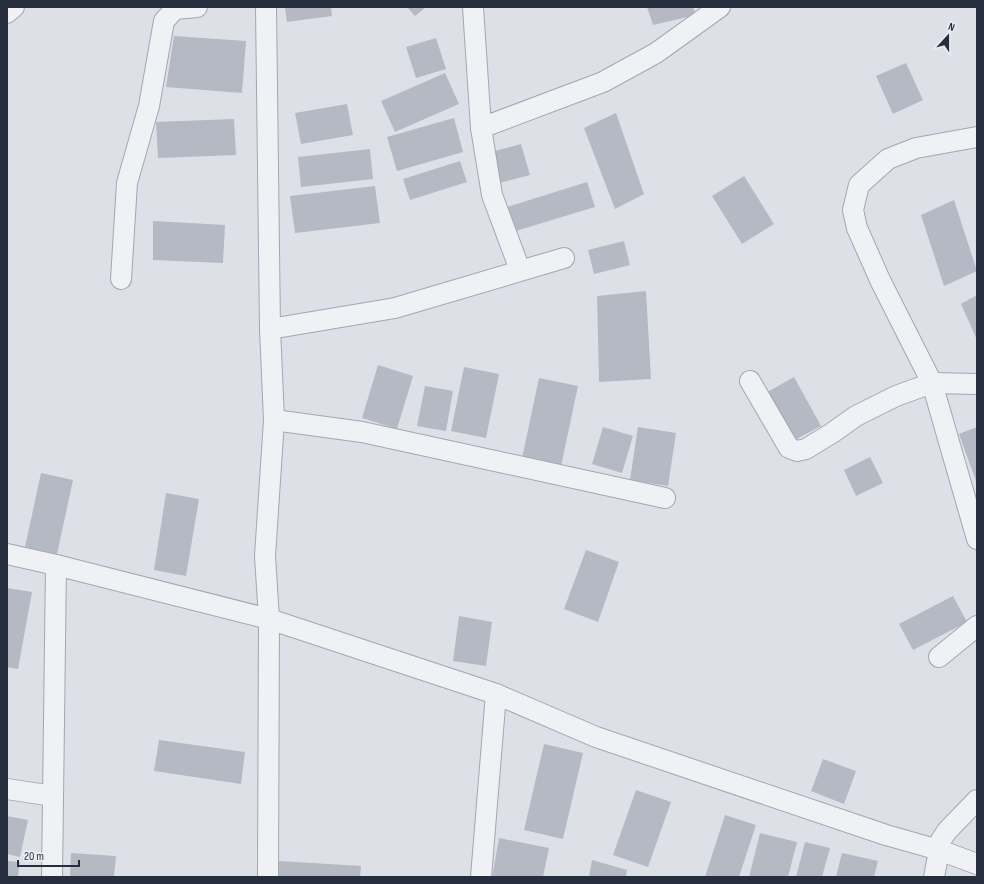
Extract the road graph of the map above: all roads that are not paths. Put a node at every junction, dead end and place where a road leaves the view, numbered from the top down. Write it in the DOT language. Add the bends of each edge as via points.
graph roads {
  1 [pos="14,7"];
  2 [pos="197,7"];
  3 [pos="266,7"];
  4 [pos="473,7"];
  5 [pos="720,7"];
  6 [pos="7,13"];
  7 [pos="481,128"];
  8 [pos="977,137"];
  9 [pos="564,258"];
  10 [pos="520,270"];
  11 [pos="121,279"];
  12 [pos="270,329"];
  13 [pos="750,381"];
  14 [pos="932,383"];
  15 [pos="977,384"];
  16 [pos="274,420"];
  17 [pos="665,498"];
  18 [pos="977,539"];
  19 [pos="7,554"];
  20 [pos="56,565"];
  21 [pos="269,619"];
  22 [pos="977,626"];
  23 [pos="939,657"];
  24 [pos="496,694"];
  25 [pos="7,789"];
  26 [pos="53,796"];
  27 [pos="977,800"];
  28 [pos="939,850"];
  29 [pos="977,864"];
  30 [pos="52,877"];
  31 [pos="268,877"];
  32 [pos="481,877"];
  33 [pos="934,877"];
  1 -- 6 [label="street"];
  2 -- 11 [label="street" via="176,9 164,21 149,106 128,183"];
  3 -- 12 [label="street"];
  4 -- 7 [label="street"];
  5 -- 7 [label="street" via="656,53 603,82"];
  7 -- 10 [label="street" via="492,195"];
  8 -- 14 [label="street" via="916,148 888,159 859,185 854,210 857,228 868,254"];
  9 -- 10 [label="street"];
  10 -- 12 [label="street" via="395,308"];
  12 -- 16 [label="street"];
  13 -- 14 [label="street" via="789,448 797,451 806,449 856,416 896,396"];
  14 -- 15 [label="street"];
  14 -- 18 [label="street"];
  16 -- 17 [label="street" via="362,432"];
  16 -- 21 [label="street" via="265,556"];
  19 -- 20 [label="street"];
  20 -- 21 [label="street"];
  20 -- 26 [label="street"];
  21 -- 24 [label="street"];
  21 -- 31 [label="street"];
  22 -- 23 [label="street"];
  24 -- 28 [label="street" via="596,736"];
  24 -- 32 [label="street"];
  25 -- 26 [label="street"];
  26 -- 30 [label="street"];
  27 -- 28 [label="street" via="947,831 941,840"];
  28 -- 29 [label="street"];
  28 -- 33 [label="street"];
}
